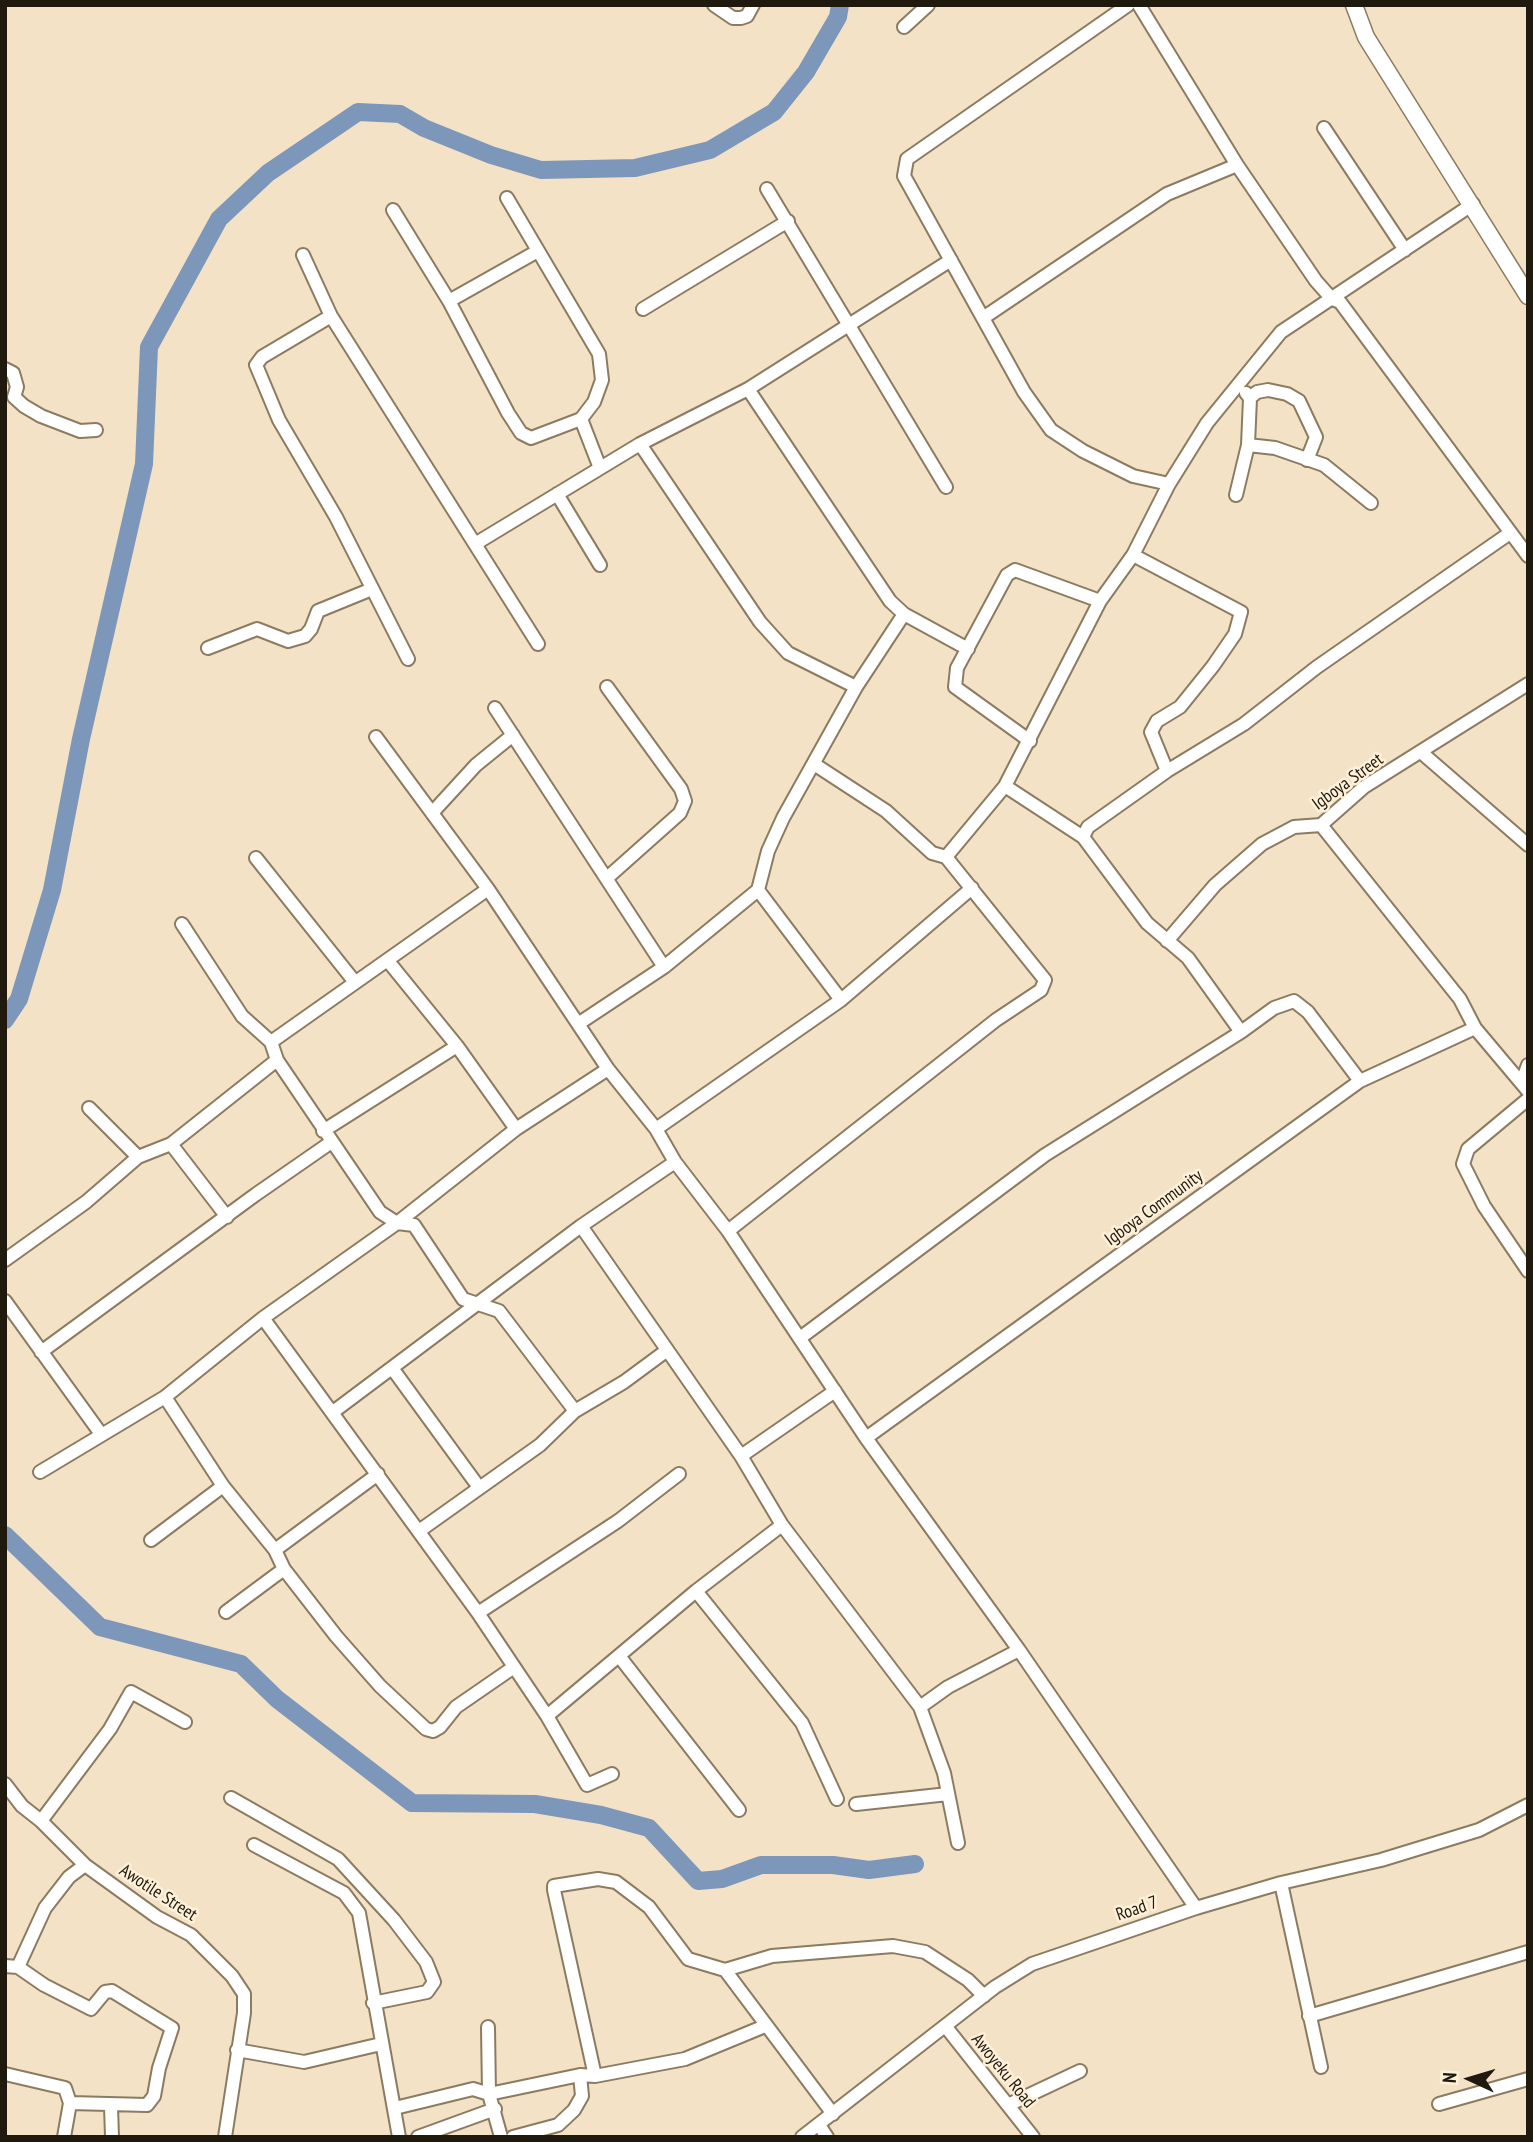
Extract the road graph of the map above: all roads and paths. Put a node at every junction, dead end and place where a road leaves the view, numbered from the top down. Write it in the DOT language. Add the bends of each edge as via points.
graph roads {
  1 [pos="714,5"];
  2 [pos="753,5"];
  3 [pos="928,5"];
  4 [pos="1128,5"];
  5 [pos="1139,5"];
  6 [pos="1354,5"];
  7 [pos="904,27"];
  8 [pos="1324,128"];
  9 [pos="1237,164"];
  10 [pos="767,189"];
  11 [pos="507,198"];
  12 [pos="1473,204"];
  13 [pos="393,210"];
  14 [pos="788,221"];
  15 [pos="1405,250"];
  16 [pos="536,252"];
  17 [pos="303,255"];
  18 [pos="951,260"];
  19 [pos="1528,296"];
  20 [pos="1332,299"];
  21 [pos="449,301"];
  22 [pos="643,309"];
  23 [pos="331,316"];
  24 [pos="983,318"];
  25 [pos="847,324"];
  26 [pos="5,369"];
  27 [pos="1238,385"];
  28 [pos="748,390"];
  29 [pos="1250,398"];
  30 [pos="581,419"];
  31 [pos="96,430"];
  32 [pos="639,444"];
  33 [pos="1248,445"];
  34 [pos="1307,460"];
  35 [pos="600,468"];
  36 [pos="1168,484"];
  37 [pos="946,487"];
  38 [pos="556,494"];
  39 [pos="1236,495"];
  40 [pos="1371,503"];
  41 [pos="1510,533"];
  42 [pos="475,544"];
  43 [pos="1133,555"];
  44 [pos="1528,556"];
  45 [pos="600,565"];
  46 [pos="372,589"];
  47 [pos="1100,601"];
  48 [pos="904,614"];
  49 [pos="538,644"];
  50 [pos="208,648"];
  51 [pos="968,649"];
  52 [pos="408,659"];
  53 [pos="1528,684"];
  54 [pos="607,687"];
  55 [pos="856,687"];
  56 [pos="495,708"];
  57 [pos="513,736"];
  58 [pos="376,737"];
  59 [pos="1030,741"];
  60 [pos="1422,753"];
  61 [pos="814,764"];
  62 [pos="1167,771"];
  63 [pos="1005,786"];
  64 [pos="432,813"];
  65 [pos="1321,825"];
  66 [pos="1083,837"];
  67 [pos="1528,845"];
  68 [pos="946,857"];
  69 [pos="256,858"];
  70 [pos="607,877"];
  71 [pos="488,888"];
  72 [pos="972,888"];
  73 [pos="758,890"];
  74 [pos="182,924"];
  75 [pos="1167,941"];
  76 [pos="388,961"];
  77 [pos="664,967"];
  78 [pos="355,981"];
  79 [pos="841,1000"];
  80 [pos="579,1024"];
  81 [pos="1475,1028"];
  82 [pos="1241,1032"];
  83 [pos="271,1042"];
  84 [pos="457,1046"];
  85 [pos="277,1060"];
  86 [pos="1528,1065"];
  87 [pos="608,1069"];
  88 [pos="1360,1081"];
  89 [pos="1527,1093"];
  90 [pos="89,1108"];
  91 [pos="516,1129"];
  92 [pos="656,1129"];
  93 [pos="323,1131"];
  94 [pos="330,1143"];
  95 [pos="172,1144"];
  96 [pos="138,1157"];
  97 [pos="675,1162"];
  98 [pos="226,1217"];
  99 [pos="397,1223"];
  100 [pos="581,1226"];
  101 [pos="728,1231"];
  102 [pos="5,1260"];
  103 [pos="1528,1271"];
  104 [pos="5,1301"];
  105 [pos="479,1303"];
  106 [pos="264,1318"];
  107 [pos="800,1338"];
  108 [pos="666,1351"];
  109 [pos="41,1352"];
  110 [pos="392,1368"];
  111 [pos="835,1391"];
  112 [pos="165,1398"];
  113 [pos="575,1411"];
  114 [pos="332,1412"];
  115 [pos="100,1434"];
  116 [pos="866,1438"];
  117 [pos="741,1456"];
  118 [pos="40,1472"];
  119 [pos="378,1474"];
  120 [pos="679,1474"];
  121 [pos="223,1486"];
  122 [pos="478,1486"];
  123 [pos="782,1525"];
  124 [pos="419,1531"];
  125 [pos="151,1540"];
  126 [pos="275,1550"];
  127 [pos="284,1569"];
  128 [pos="696,1591"];
  129 [pos="226,1612"];
  130 [pos="478,1613"];
  131 [pos="1019,1650"];
  132 [pos="619,1656"];
  133 [pos="514,1667"];
  134 [pos="920,1707"];
  135 [pos="547,1716"];
  136 [pos="184,1722"];
  137 [pos="612,1774"];
  138 [pos="5,1784"];
  139 [pos="948,1794"];
  140 [pos="232,1798"];
  141 [pos="837,1799"];
  142 [pos="856,1804"];
  143 [pos="1528,1805"];
  144 [pos="739,1810"];
  145 [pos="41,1821"];
  146 [pos="958,1843"];
  147 [pos="254,1845"];
  148 [pos="85,1865"];
  149 [pos="1281,1883"];
  150 [pos="1196,1908"];
  151 [pos="1528,1952"];
  152 [pos="12,1967"];
  153 [pos="725,1970"];
  154 [pos="984,1996"];
  155 [pos="373,2003"];
  156 [pos="1309,2016"];
  157 [pos="765,2026"];
  158 [pos="488,2027"];
  159 [pos="946,2027"];
  160 [pos="381,2044"];
  161 [pos="237,2050"];
  162 [pos="1321,2067"];
  163 [pos="1080,2071"];
  164 [pos="5,2074"];
  165 [pos="580,2075"];
  166 [pos="595,2076"];
  167 [pos="1528,2079"];
  168 [pos="489,2095"];
  169 [pos="70,2103"];
  170 [pos="1439,2104"];
  171 [pos="1008,2105"];
  172 [pos="111,2106"];
  173 [pos="395,2108"];
  174 [pos="495,2109"];
  175 [pos="833,2114"];
  176 [pos="819,2125"];
  177 [pos="64,2137"];
  178 [pos="112,2137"];
  179 [pos="225,2137"];
  180 [pos="399,2137"];
  181 [pos="418,2137"];
  182 [pos="501,2137"];
  183 [pos="513,2137"];
  184 [pos="802,2137"];
  185 [pos="827,2137"];
  186 [pos="1033,2137"];
  1 -- 2 [label="street" via="733,18 747,16"];
  3 -- 7 [label="street"];
  4 -- 18 [label="street" via="906,159 904,176"];
  5 -- 9 [label="street"];
  6 -- 12 [label="main road" via="1366,37"];
  8 -- 15 [label="street"];
  9 -- 20 [label="street"];
  9 -- 24 [label="street" via="1167,194"];
  10 -- 14 [label="street"];
  11 -- 16 [label="street"];
  12 -- 15 [label="street"];
  12 -- 19 [label="main road"];
  13 -- 21 [label="street"];
  14 -- 22 [label="street"];
  14 -- 25 [label="street"];
  15 -- 20 [label="street"];
  16 -- 21 [label="street"];
  16 -- 30 [label="street" via="599,355 602,380"];
  17 -- 23 [label="street"];
  18 -- 24 [label="street"];
  18 -- 25 [label="street"];
  20 -- 27 [label="street" via="1281,331"];
  20 -- 41 [label="street" via="1340,302"];
  21 -- 30 [label="street" via="521,433 531,438"];
  23 -- 42 [label="street"];
  23 -- 46 [label="street" via="256,365 279,420 337,517"];
  24 -- 36 [label="street" via="1024,393 1051,429 1133,477"];
  25 -- 28 [label="street"];
  25 -- 37 [label="street"];
  26 -- 31 [label="street" via="13,373 15,397 24,406 80,431"];
  27 -- 29 [label="street"];
  27 -- 36 [label="street"];
  28 -- 32 [label="street"];
  28 -- 48 [label="street" via="890,601"];
  29 -- 33 [label="street"];
  29 -- 34 [label="street" via="1268,390 1299,401 1316,437"];
  30 -- 35 [label="street"];
  32 -- 35 [label="street"];
  32 -- 55 [label="street" via="760,622 788,653"];
  33 -- 34 [label="street" via="1275,448"];
  33 -- 39 [label="street"];
  34 -- 40 [label="street" via="1324,465"];
  35 -- 38 [label="street"];
  36 -- 43 [label="street"];
  38 -- 42 [label="street"];
  38 -- 45 [label="street"];
  41 -- 44 [label="street"];
  41 -- 62 [label="street" via="1317,667 1244,724"];
  42 -- 49 [label="street"];
  43 -- 47 [label="street"];
  43 -- 62 [label="street" via="1241,612 1235,634 1213,666 1180,707 1157,721 1150,732"];
  46 -- 50 [label="street" via="318,611 312,629 304,636 288,641 257,629"];
  46 -- 52 [label="street"];
  47 -- 51 [label="street" via="1015,569 1007,575"];
  47 -- 59 [label="street"];
  48 -- 51 [label="street"];
  48 -- 55 [label="street"];
  51 -- 59 [label="street" via="957,668 955,687"];
  53 -- 60 [label="street, Igboya Street"];
  54 -- 70 [label="street" via="685,801 680,813"];
  55 -- 61 [label="street"];
  56 -- 57 [label="street"];
  57 -- 64 [label="street" via="476,765"];
  57 -- 70 [label="street"];
  58 -- 64 [label="street"];
  59 -- 63 [label="street"];
  60 -- 65 [label="street, Igboya Street" via="1364,787"];
  60 -- 67 [label="street"];
  61 -- 68 [label="street" via="886,811 932,853"];
  61 -- 73 [label="street" via="768,851"];
  62 -- 66 [label="street" via="1088,827"];
  63 -- 66 [label="street"];
  63 -- 68 [label="street"];
  64 -- 71 [label="street"];
  65 -- 75 [label="street, Igboya Street" via="1294,827 1262,844 1215,885"];
  65 -- 81 [label="street" via="1460,999"];
  66 -- 75 [label="street" via="1147,923"];
  68 -- 72 [label="street"];
  69 -- 78 [label="street"];
  70 -- 77 [label="street"];
  71 -- 76 [label="street"];
  71 -- 80 [label="street"];
  72 -- 79 [label="street"];
  72 -- 101 [label="street" via="1045,980 1041,990 996,1020"];
  73 -- 77 [label="street"];
  73 -- 79 [label="street"];
  74 -- 83 [label="street" via="242,1016"];
  75 -- 82 [label="street" via="1188,958"];
  76 -- 78 [label="street"];
  76 -- 84 [label="street"];
  77 -- 80 [label="street"];
  78 -- 83 [label="street"];
  79 -- 92 [label="street"];
  80 -- 87 [label="street"];
  81 -- 88 [label="street, Igboya Community"];
  81 -- 89 [label="street"];
  82 -- 88 [label="street" via="1274,1008 1294,1001 1308,1012"];
  82 -- 107 [label="street" via="1045,1155"];
  83 -- 85 [label="street"];
  84 -- 91 [label="street"];
  84 -- 93 [label="street"];
  85 -- 93 [label="street"];
  85 -- 95 [label="street"];
  86 -- 89 [label="street" via="1524,1076"];
  87 -- 91 [label="street"];
  87 -- 92 [label="street"];
  88 -- 116 [label="street, Igboya Community"];
  89 -- 103 [label="street" via="1468,1149 1463,1164 1484,1206"];
  90 -- 96 [label="street"];
  91 -- 99 [label="street"];
  92 -- 97 [label="street"];
  93 -- 94 [label="street"];
  94 -- 98 [label="street"];
  94 -- 99 [label="street" via="380,1212"];
  95 -- 96 [label="street"];
  95 -- 98 [label="street"];
  96 -- 102 [label="street" via="86,1202"];
  97 -- 100 [label="street"];
  97 -- 101 [label="street"];
  98 -- 109 [label="street"];
  99 -- 105 [label="street" via="414,1225 463,1299"];
  99 -- 106 [label="street"];
  100 -- 105 [label="street"];
  100 -- 108 [label="street"];
  101 -- 107 [label="street"];
  104 -- 109 [label="street"];
  105 -- 110 [label="street"];
  105 -- 113 [label="street" via="499,1311"];
  106 -- 112 [label="street"];
  106 -- 114 [label="street"];
  107 -- 111 [label="street"];
  108 -- 113 [label="street"];
  108 -- 117 [label="street"];
  109 -- 115 [label="street"];
  110 -- 114 [label="street"];
  110 -- 122 [label="street"];
  111 -- 116 [label="street"];
  111 -- 117 [label="street"];
  112 -- 115 [label="street"];
  112 -- 121 [label="street"];
  113 -- 122 [label="street" via="540,1446"];
  114 -- 119 [label="street"];
  115 -- 118 [label="street"];
  116 -- 131 [label="street"];
  117 -- 123 [label="street"];
  119 -- 124 [label="street"];
  119 -- 126 [label="street"];
  120 -- 130 [label="street" via="618,1521"];
  121 -- 125 [label="street"];
  121 -- 126 [label="street"];
  122 -- 124 [label="street"];
  123 -- 128 [label="street"];
  123 -- 134 [label="street"];
  124 -- 130 [label="street"];
  126 -- 127 [label="street"];
  127 -- 129 [label="street"];
  127 -- 133 [label="street" via="354,1656 426,1729 440,1727 456,1707"];
  128 -- 132 [label="street"];
  128 -- 141 [label="street" via="803,1723"];
  130 -- 133 [label="street"];
  131 -- 134 [label="street"];
  131 -- 150 [label="street"];
  132 -- 135 [label="street"];
  132 -- 144 [label="street"];
  133 -- 135 [label="street"];
  134 -- 139 [label="street"];
  135 -- 137 [label="street" via="587,1785"];
  136 -- 145 [label="street" via="131,1692 104,1738"];
  138 -- 145 [label="street, Awotile Street"];
  139 -- 142 [label="street"];
  139 -- 146 [label="street"];
  140 -- 155 [label="street" via="338,1859 426,1962 434,1982 427,1992"];
  143 -- 149 [label="street, Road 7" via="1479,1830 1381,1860"];
  145 -- 148 [label="street, Awotile Street"];
  147 -- 155 [label="street" via="344,1893 359,1913"];
  148 -- 152 [label="street" via="69,1877 45,1908"];
  148 -- 161 [label="street, Awotile Street" via="157,1917 191,1935 232,1976 244,1994"];
  149 -- 150 [label="street, Road 7"];
  149 -- 156 [label="street"];
  150 -- 154 [label="street, Road 7" via="1032,1964"];
  151 -- 156 [label="street"];
  152 -- 172 [label="street" via="91,2009 104,1992 112,1991 170,2024 152,2102"];
  153 -- 154 [label="street" via="772,1956 893,1946 925,1952"];
  153 -- 157 [label="street"];
  153 -- 166 [label="street" via="688,1959 649,1908 616,1882 598,1879 554,1886"];
  154 -- 159 [label="street, Road 7"];
  155 -- 160 [label="street"];
  156 -- 162 [label="street"];
  157 -- 166 [label="street" via="685,2059"];
  157 -- 175 [label="street"];
  158 -- 168 [label="street"];
  159 -- 171 [label="street, Awoyeku Road"];
  159 -- 175 [label="street, Road 7"];
  160 -- 161 [label="street" via="304,2062"];
  160 -- 173 [label="street"];
  161 -- 179 [label="street, Awotile Street"];
  163 -- 171 [label="street"];
  164 -- 169 [label="street" via="65,2088"];
  165 -- 166 [label="street"];
  165 -- 168 [label="street"];
  165 -- 183 [label="street" via="582,2096 574,2110 558,2124"];
  167 -- 170 [label="street"];
  168 -- 173 [label="street" via="472,2090"];
  168 -- 174 [label="street"];
  169 -- 172 [label="street"];
  169 -- 177 [label="street"];
  171 -- 186 [label="street, Awoyeku Road"];
  172 -- 178 [label="street"];
  173 -- 180 [label="street"];
  174 -- 181 [label="street"];
  174 -- 182 [label="street"];
  175 -- 176 [label="street, Road 7"];
  176 -- 184 [label="street, Road 7"];
  176 -- 185 [label="street"];
}
